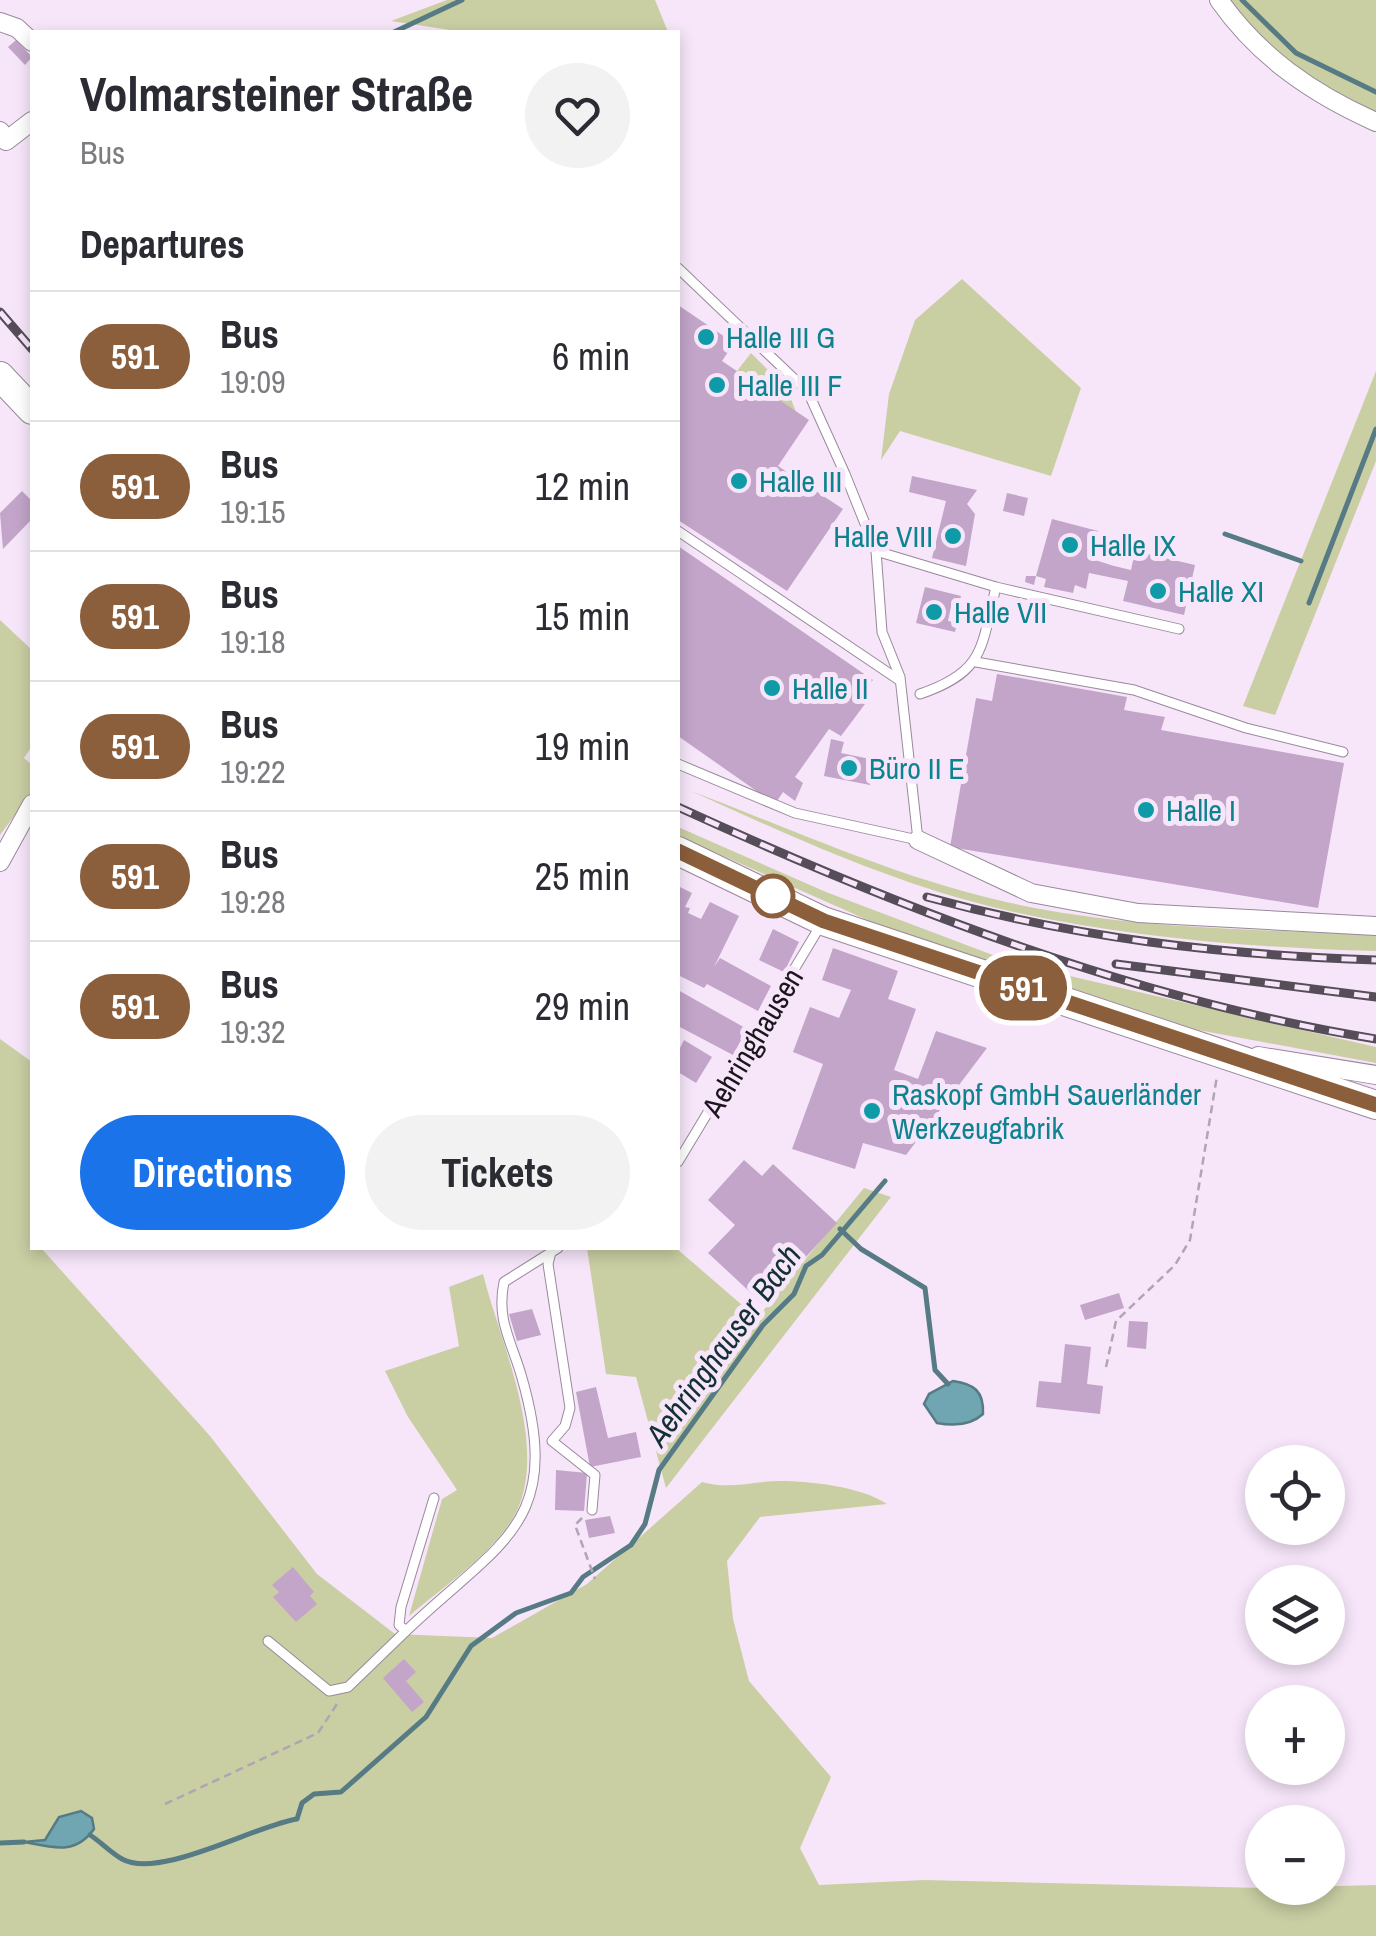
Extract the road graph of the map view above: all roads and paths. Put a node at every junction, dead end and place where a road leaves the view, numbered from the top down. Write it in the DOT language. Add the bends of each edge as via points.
graph roads {
  1 [pos="1218,0"];
  2 [pos="0,22"];
  3 [pos="30,40"];
  4 [pos="1376,122"];
  5 [pos="30,123"];
  6 [pos="0,132"];
  7 [pos="680,270"];
  8 [pos="0,376"];
  9 [pos="30,408"];
  10 [pos="680,533"];
  11 [pos="876,551"];
  12 [pos="996,587"];
  13 [pos="1179,629"];
  14 [pos="976,662"];
  15 [pos="900,681"];
  16 [pos="920,694"];
  17 [pos="1343,752"];
  18 [pos="680,765"];
  19 [pos="30,808"];
  20 [pos="918,840"];
  21 [pos="680,852"];
  22 [pos="0,862"];
  23 [pos="824,921"];
  24 [pos="1376,926"];
  25 [pos="1221,1052"];
  26 [pos="1376,1075"];
  27 [pos="1376,1105"];
  28 [pos="680,1159"];
  29 [pos="554,1250"];
  30 [pos="1106,1367"];
  31 [pos="434,1498"];
  32 [pos="592,1510"];
  33 [pos="596,1580"];
  34 [pos="406,1630"];
  35 [pos="268,1640"];
  36 [pos="348,1686"];
  37 [pos="165,1804"];
  1 -- 4 [label="street" via="1250,41 1288,72"];
  2 -- 3 [label="street"];
  5 -- 6 [label="street" via="6,141"];
  7 -- 11 [label="lane" via="808,392"];
  8 -- 9 [label="main road"];
  10 -- 15 [label="lane"];
  11 -- 12 [label="lane"];
  11 -- 15 [label="lane" via="882,632"];
  12 -- 13 [label="lane"];
  12 -- 14 [label="lane"];
  14 -- 16 [label="lane" via="961,678"];
  14 -- 17 [label="lane" via="1134,690"];
  15 -- 20 [label="lane"];
  18 -- 20 [label="lane" via="795,813"];
  19 -- 22 [label="street"];
  20 -- 24 [label="street" via="1032,894 1138,912"];
  21 -- 23 [label="main road"];
  23 -- 25 [label="main road"];
  23 -- 28 [label="lane, Aehringhausen"];
  25 -- 26 [label="street"];
  25 -- 27 [label="main road"];
  25 -- 30 [label="path" via="1190,1240 1175,1265 1116,1321"];
  29 -- 32 [label="lane" via="548,1264 570,1408 552,1442 595,1475"];
  29 -- 34 [label="lane" via="504,1282 500,1300 538,1452 528,1509 494,1552"];
  31 -- 34 [label="lane" via="401,1607 398,1625"];
  32 -- 33 [label="path" via="575,1525"];
  34 -- 36 [label="lane"];
  35 -- 36 [label="lane" via="329,1691"];
  36 -- 37 [label="path" via="318,1733"];
}
